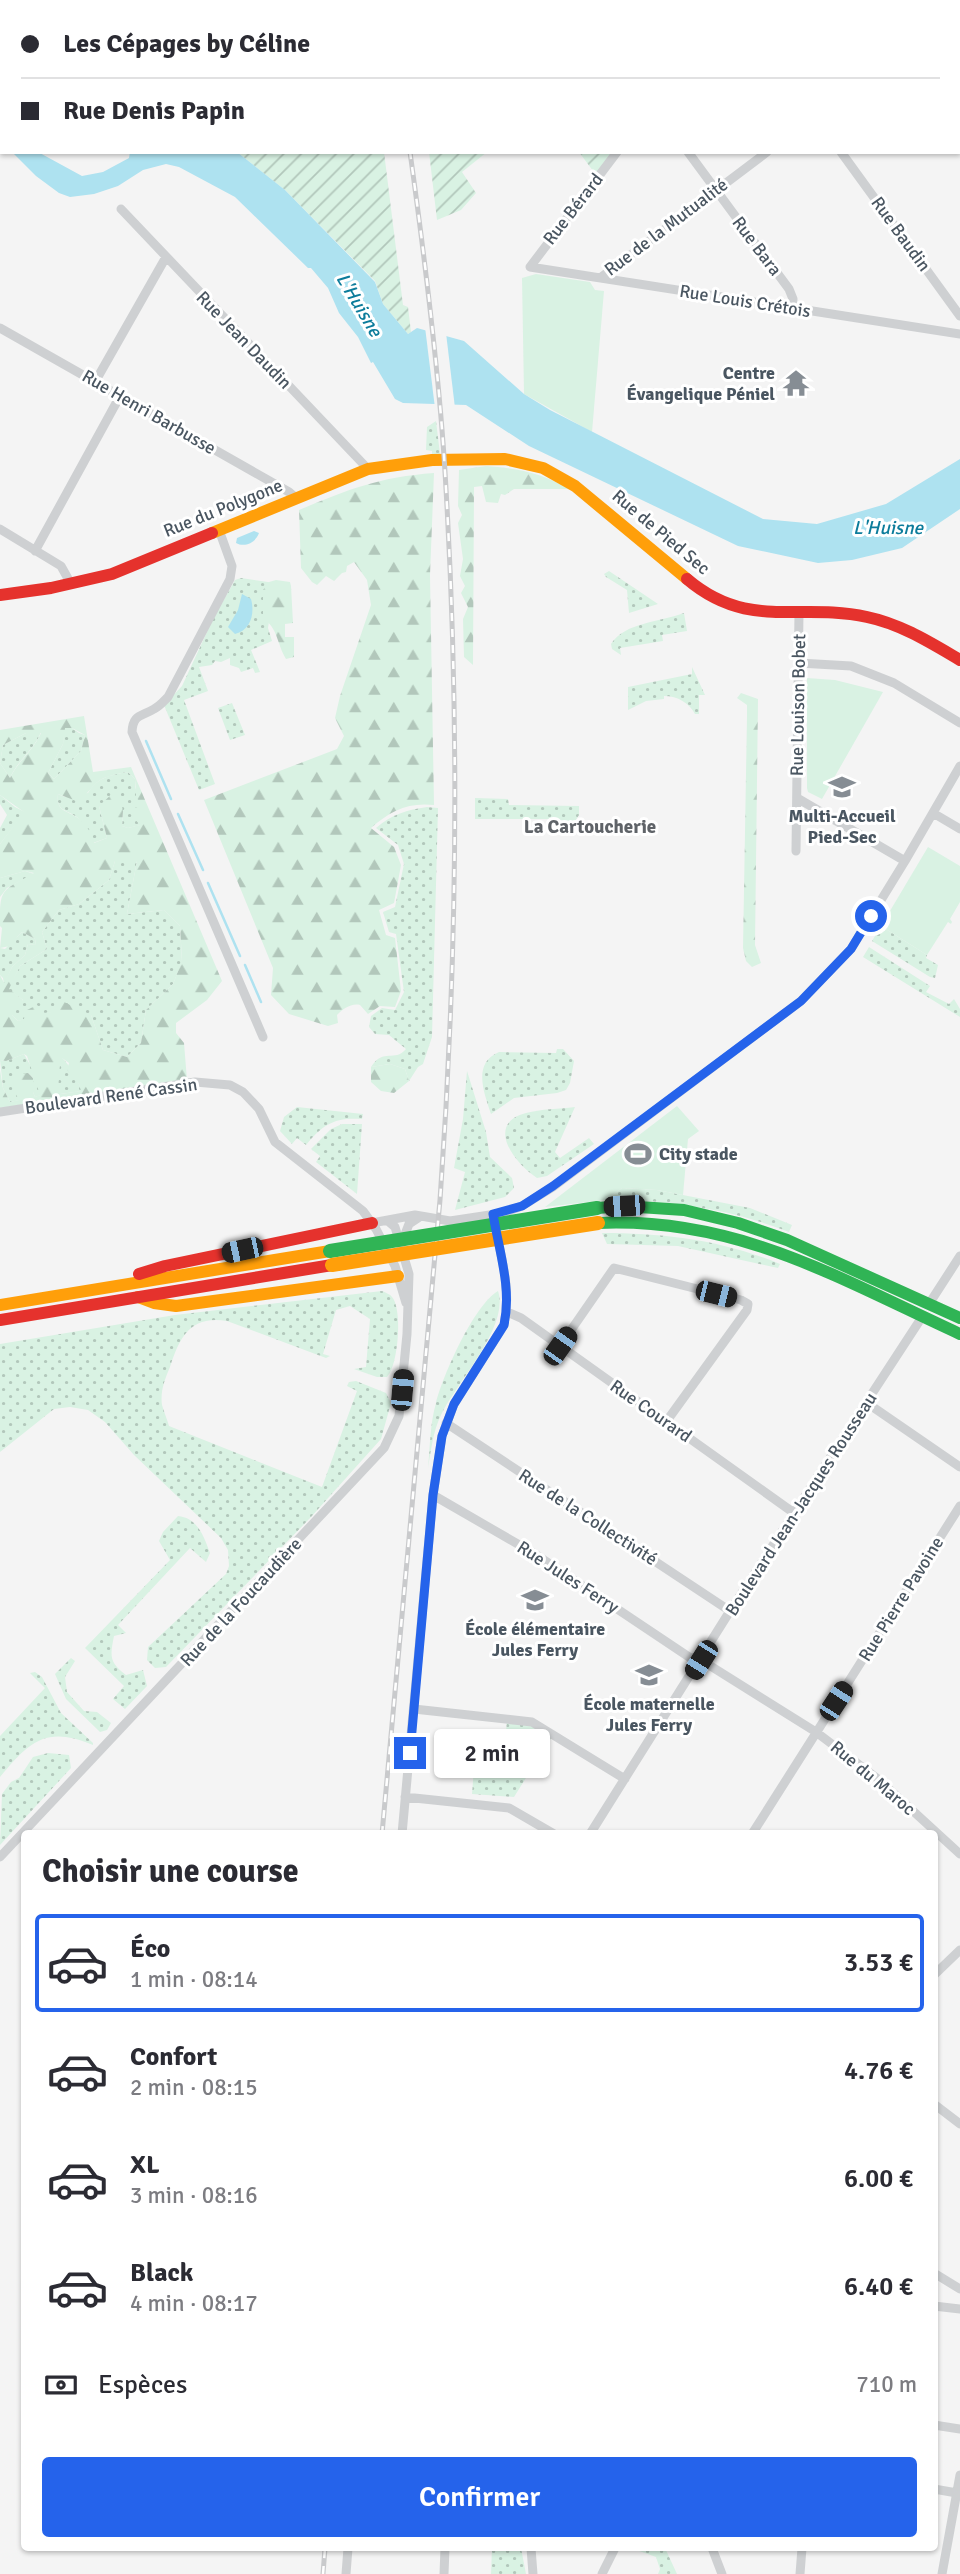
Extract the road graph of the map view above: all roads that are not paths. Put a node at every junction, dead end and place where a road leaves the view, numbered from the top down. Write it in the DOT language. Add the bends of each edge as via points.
graph roads {
  1 [pos="615,154"];
  2 [pos="689,154"];
  3 [pos="764,154"];
  4 [pos="842,154"];
  5 [pos="715,190"];
  6 [pos="121,209"];
  7 [pos="166,257"];
  8 [pos="530,267"];
  9 [pos="600,278"];
  10 [pos="792,309"];
  11 [pos="960,316"];
  12 [pos="0,328"];
  13 [pos="960,334"];
  14 [pos="95,382"];
  15 [pos="120,396"];
  16 [pos="460,459"];
  17 [pos="368,470"];
  18 [pos="296,498"];
  19 [pos="0,530"];
  20 [pos="219,530"];
  21 [pos="35,551"];
  22 [pos="71,584"];
  23 [pos="0,596"];
  24 [pos="799,612"];
  25 [pos="960,660"];
  26 [pos="799,663"];
  27 [pos="960,723"];
  28 [pos="960,766"];
  29 [pos="797,798"];
  30 [pos="933,813"];
  31 [pos="960,829"];
  32 [pos="796,851"];
  33 [pos="905,861"];
  34 [pos="263,1037"];
  35 [pos="0,1112"];
  36 [pos="493,1214"];
  37 [pos="598,1215"];
  38 [pos="422,1216"];
  39 [pos="388,1221"];
  40 [pos="372,1223"];
  41 [pos="402,1248"];
  42 [pos="960,1256"];
  43 [pos="331,1258"];
  44 [pos="407,1261"];
  45 [pos="398,1276"];
  46 [pos="122,1282"];
  47 [pos="138,1297"];
  48 [pos="0,1305"];
  49 [pos="408,1311"];
  50 [pos="926,1311"];
  51 [pos="507,1312"];
  52 [pos="960,1318"];
  53 [pos="0,1320"];
  54 [pos="960,1334"];
  55 [pos="560,1346"];
  56 [pos="867,1403"];
  57 [pos="666,1422"];
  58 [pos="446,1423"];
  59 [pos="960,1468"];
  60 [pos="433,1495"];
  61 [pos="960,1506"];
  62 [pos="794,1513"];
  63 [pos="730,1611"];
  64 [pos="701,1660"];
  65 [pos="414,1709"];
  66 [pos="816,1731"];
  67 [pos="625,1779"];
  68 [pos="405,1797"];
  69 [pos="25,1830"];
  70 [pos="402,1830"];
  71 [pos="547,1830"];
  72 [pos="592,1830"];
  73 [pos="754,1830"];
  74 [pos="931,1830"];
  75 [pos="21,1835"];
  76 [pos="938,1837"];
  77 [pos="960,1854"];
  78 [pos="0,1857"];
  79 [pos="960,1950"];
  80 [pos="938,1971"];
  81 [pos="938,2107"];
  82 [pos="960,2124"];
  83 [pos="938,2275"];
  84 [pos="960,2289"];
  85 [pos="938,2306"];
  86 [pos="960,2309"];
  87 [pos="938,2426"];
  88 [pos="960,2429"];
  89 [pos="960,2475"];
  90 [pos="938,2490"];
  91 [pos="957,2493"];
  92 [pos="348,2551"];
  93 [pos="445,2551"];
  94 [pos="531,2551"];
  95 [pos="614,2551"];
  96 [pos="713,2551"];
  97 [pos="802,2551"];
  98 [pos="346,2574"];
  99 [pos="444,2574"];
  100 [pos="533,2574"];
  101 [pos="602,2574"];
  102 [pos="722,2574"];
  103 [pos="800,2574"];
  104 [pos="942,2574"];
  1 -- 8 [label="street, Rue Bérard"];
  2 -- 5 [label="street, Rue Bara"];
  3 -- 5 [label="street, Rue de la Mutualité"];
  4 -- 11 [label="street, Rue Baudin"];
  5 -- 9 [label="street, Rue de la Mutualité"];
  5 -- 10 [label="street, Rue Bara" via="789,289"];
  6 -- 7 [label="street, Rue Jean Daudin"];
  7 -- 14 [label="street"];
  7 -- 17 [label="street, Rue Jean Daudin"];
  8 -- 9 [label="street, Rue Louis Crétois"];
  9 -- 10 [label="street, Rue Louis Crétois"];
  10 -- 13 [label="street, Rue Louis Crétois"];
  12 -- 14 [label="street, Rue Henri Barbusse"];
  14 -- 15 [label="street, Rue Henri Barbusse"];
  15 -- 18 [label="street, Rue Henri Barbusse"];
  15 -- 21 [label="street"];
  16 -- 17 [label="main road, Rue du Polygone"];
  16 -- 24 [label="main road, Rue de Pied Sec" via="543,468 579,488 706,594 739,608"];
  17 -- 18 [label="main road, Rue du Polygone"];
  18 -- 20 [label="main road, Rue du Polygone"];
  19 -- 21 [label="street"];
  20 -- 22 [label="main road, Rue du Polygone" via="111,574"];
  20 -- 34 [label="street" via="232,566 230,579 168,697 137,716 132,732"];
  21 -- 22 [label="street" via="61,566"];
  22 -- 23 [label="main road, Rue du Polygone"];
  24 -- 25 [label="main road, Rue de Pied Sec" via="867,617 915,635"];
  24 -- 26 [label="street, Rue Louison Bobet"];
  26 -- 27 [label="street" via="851,666 894,682"];
  26 -- 29 [label="street, Rue Louison Bobet"];
  28 -- 30 [label="street"];
  29 -- 32 [label="street, Rue Louison Bobet"];
  29 -- 33 [label="street, Rue Louison Bobet"];
  30 -- 31 [label="street"];
  30 -- 33 [label="street"];
  33 -- 36 [label="street" via="851,949 801,1001 553,1186 522,1206"];
  35 -- 40 [label="street, Boulevard René Cassin" via="195,1082 230,1085 259,1109 275,1142"];
  36 -- 38 [label="street" via="450,1221"];
  36 -- 51 [label="street"];
  37 -- 43 [label="main road, bridge"];
  37 -- 50 [label="main road" via="734,1237 904,1309"];
  37 -- 50 [label="main road" via="624,1206 684,1210 738,1223 786,1240"];
  38 -- 39 [label="street"];
  38 -- 41 [label="street" via="409,1224"];
  39 -- 40 [label="street"];
  39 -- 41 [label="street, Rue de la Foucaudière"];
  40 -- 45 [label="street, Rue de la Foucaudière"];
  40 -- 46 [label="main road" via="165,1266"];
  41 -- 44 [label="street, Rue de la Foucaudière"];
  42 -- 50 [label="street, Boulevard Jean-Jacques Rousseau"];
  43 -- 46 [label="main road"];
  43 -- 47 [label="main road"];
  44 -- 45 [label="street"];
  44 -- 49 [label="street, Rue de la Foucaudière"];
  45 -- 47 [label="main road" via="176,1306"];
  45 -- 49 [label="street, Rue de la Foucaudière"];
  46 -- 48 [label="main road"];
  47 -- 53 [label="main road"];
  49 -- 69 [label="street, Rue de la Foucaudière" via="399,1416 384,1448"];
  50 -- 52 [label="main road"];
  50 -- 54 [label="main road"];
  50 -- 56 [label="street, Boulevard Jean-Jacques Rousseau"];
  51 -- 55 [label="street, Rue Courard"];
  51 -- 58 [label="street" via="496,1340 472,1373"];
  55 -- 57 [label="street, Rue Courard"];
  55 -- 57 [label="street" via="614,1268 748,1304"];
  56 -- 59 [label="street"];
  56 -- 62 [label="street, Boulevard Jean-Jacques Rousseau"];
  57 -- 62 [label="street, Rue Courard"];
  58 -- 60 [label="street"];
  58 -- 63 [label="street, Rue de la Collectivité"];
  60 -- 64 [label="street, Rue Jules Ferry" via="535,1554 689,1657"];
  60 -- 65 [label="street"];
  61 -- 66 [label="street, Rue Pierre Pavoine"];
  62 -- 63 [label="street, Boulevard Jean-Jacques Rousseau"];
  63 -- 64 [label="street, Boulevard Jean-Jacques Rousseau"];
  64 -- 66 [label="street, Rue Jules Ferry"];
  64 -- 67 [label="street, Boulevard Jean-Jacques Rousseau"];
  65 -- 67 [label="street" via="532,1722"];
  65 -- 68 [label="street"];
  66 -- 73 [label="street, Rue Pierre Pavoine"];
  66 -- 74 [label="street, Rue du Maroc" via="878,1779"];
  67 -- 72 [label="street, Boulevard Jean-Jacques Rousseau"];
  68 -- 70 [label="street"];
  68 -- 71 [label="street" via="509,1808"];
  75 -- 78 [label="street, Rue de la Foucaudière"];
  76 -- 77 [label="street, Rue du Maroc"];
  79 -- 80 [label="street"];
  81 -- 82 [label="street"];
  83 -- 84 [label="street"];
  85 -- 86 [label="street"];
  87 -- 88 [label="street"];
  89 -- 91 [label="street"];
  90 -- 91 [label="street"];
  91 -- 104 [label="street"];
  92 -- 98 [label="street"];
  93 -- 99 [label="street"];
  94 -- 100 [label="street"];
  95 -- 101 [label="street"];
  96 -- 102 [label="street"];
  97 -- 103 [label="street"];
}
